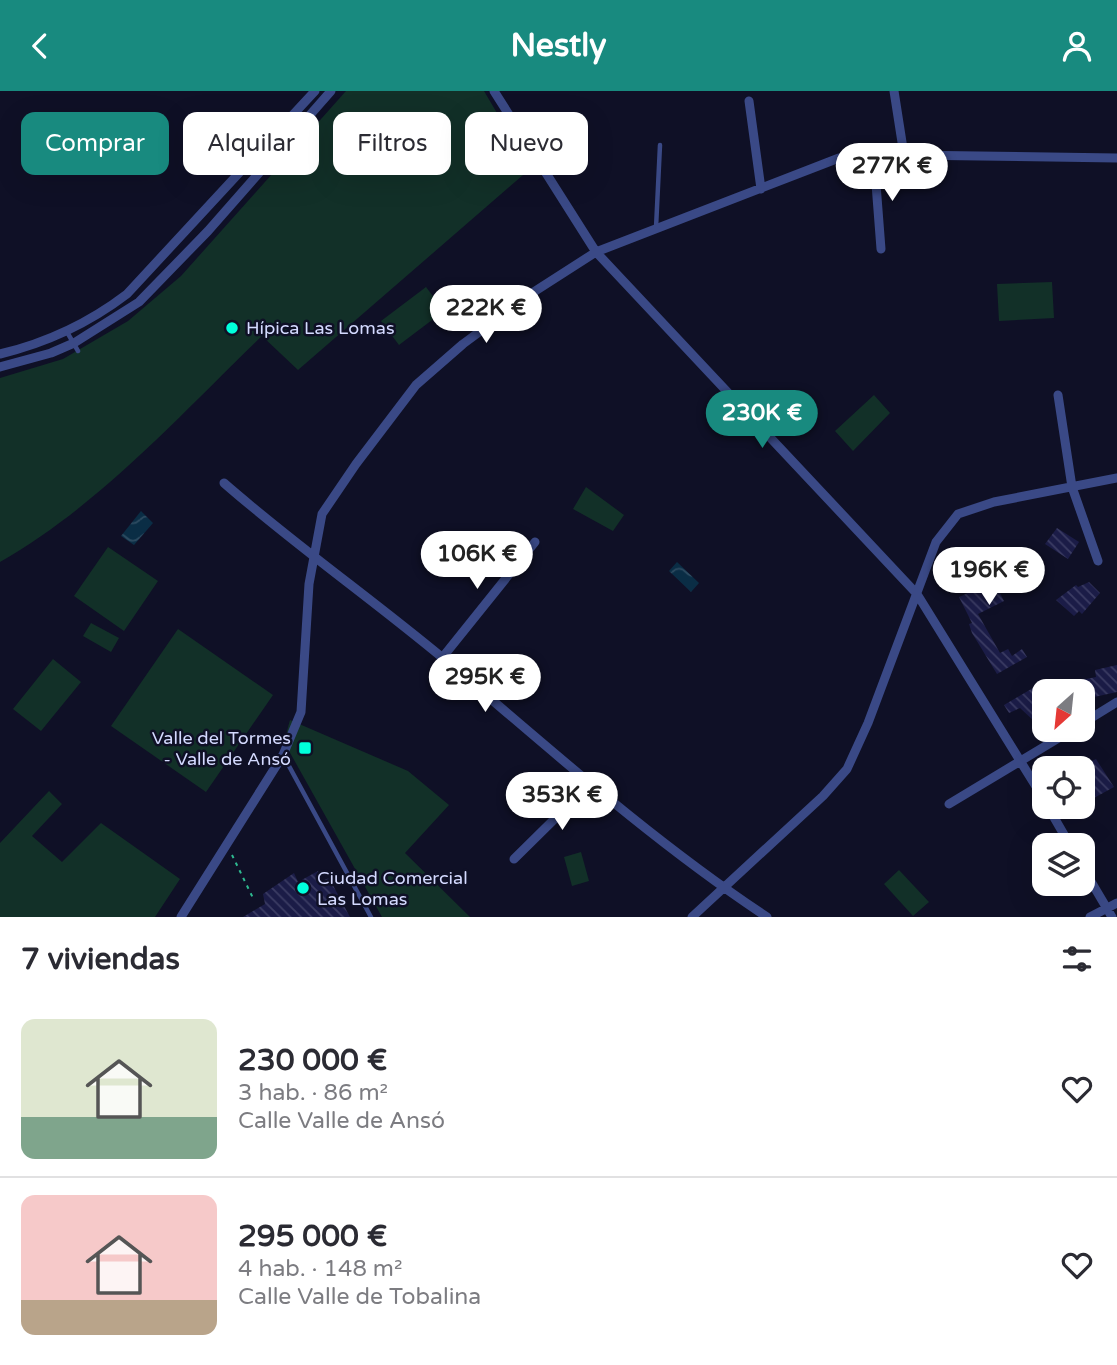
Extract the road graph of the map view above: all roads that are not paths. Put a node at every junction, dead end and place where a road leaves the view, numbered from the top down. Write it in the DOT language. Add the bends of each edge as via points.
graph roads {
  1 [pos="315,91"];
  2 [pos="331,91"];
  3 [pos="494,91"];
  4 [pos="894,91"];
  5 [pos="749,101"];
  6 [pos="660,145"];
  7 [pos="905,155"];
  8 [pos="874,158"];
  9 [pos="1117,158"];
  10 [pos="761,189"];
  11 [pos="656,231"];
  12 [pos="881,249"];
  13 [pos="596,253"];
  14 [pos="67,331"];
  15 [pos="76,347"];
  16 [pos="0,353"];
  17 [pos="0,367"];
  18 [pos="1058,395"];
  19 [pos="1117,478"];
  20 [pos="224,483"];
  21 [pos="1072,487"];
  22 [pos="535,543"];
  23 [pos="313,555"];
  24 [pos="1098,561"];
  25 [pos="917,594"];
  26 [pos="442,658"];
  27 [pos="1117,702"];
  28 [pos="1096,715"];
  29 [pos="1052,742"];
  30 [pos="283,755"];
  31 [pos="1021,761"];
  32 [pos="1032,779"];
  33 [pos="590,785"];
  34 [pos="948,804"];
  35 [pos="514,859"];
  36 [pos="1095,888"];
  37 [pos="725,889"];
  38 [pos="1117,903"];
  39 [pos="1109,913"];
  40 [pos="181,917"];
  41 [pos="371,917"];
  42 [pos="692,917"];
  43 [pos="767,917"];
  44 [pos="1090,917"];
  1 -- 14 [label="street" via="146,276 110,307"];
  2 -- 15 [label="street" via="154,289"];
  3 -- 13 [label="street"];
  4 -- 7 [label="street"];
  5 -- 10 [label="street"];
  6 -- 11 [label="lane"];
  7 -- 8 [label="street"];
  7 -- 9 [label="street"];
  8 -- 10 [label="street" via="839,158"];
  8 -- 12 [label="street"];
  10 -- 11 [label="street"];
  11 -- 13 [label="street"];
  13 -- 23 [label="street" via="529,295 416,385 322,514"];
  13 -- 25 [label="street"];
  14 -- 15 [label="lane"];
  14 -- 16 [label="street"];
  15 -- 17 [label="street"];
  18 -- 21 [label="street"];
  19 -- 21 [label="street"];
  20 -- 23 [label="street"];
  21 -- 24 [label="street"];
  21 -- 25 [label="street" via="958,514 936,542"];
  22 -- 26 [label="street"];
  23 -- 26 [label="street"];
  23 -- 30 [label="street" via="301,712"];
  25 -- 31 [label="street"];
  25 -- 37 [label="street" via="847,769"];
  26 -- 33 [label="street"];
  27 -- 28 [label="street"];
  29 -- 31 [label="street"];
  30 -- 40 [label="street"];
  30 -- 41 [label="lane"];
  31 -- 32 [label="street"];
  31 -- 34 [label="street"];
  33 -- 35 [label="street"];
  33 -- 37 [label="street"];
  36 -- 39 [label="street"];
  37 -- 42 [label="street"];
  37 -- 43 [label="street"];
  38 -- 39 [label="street"];
  39 -- 44 [label="street"];
}
